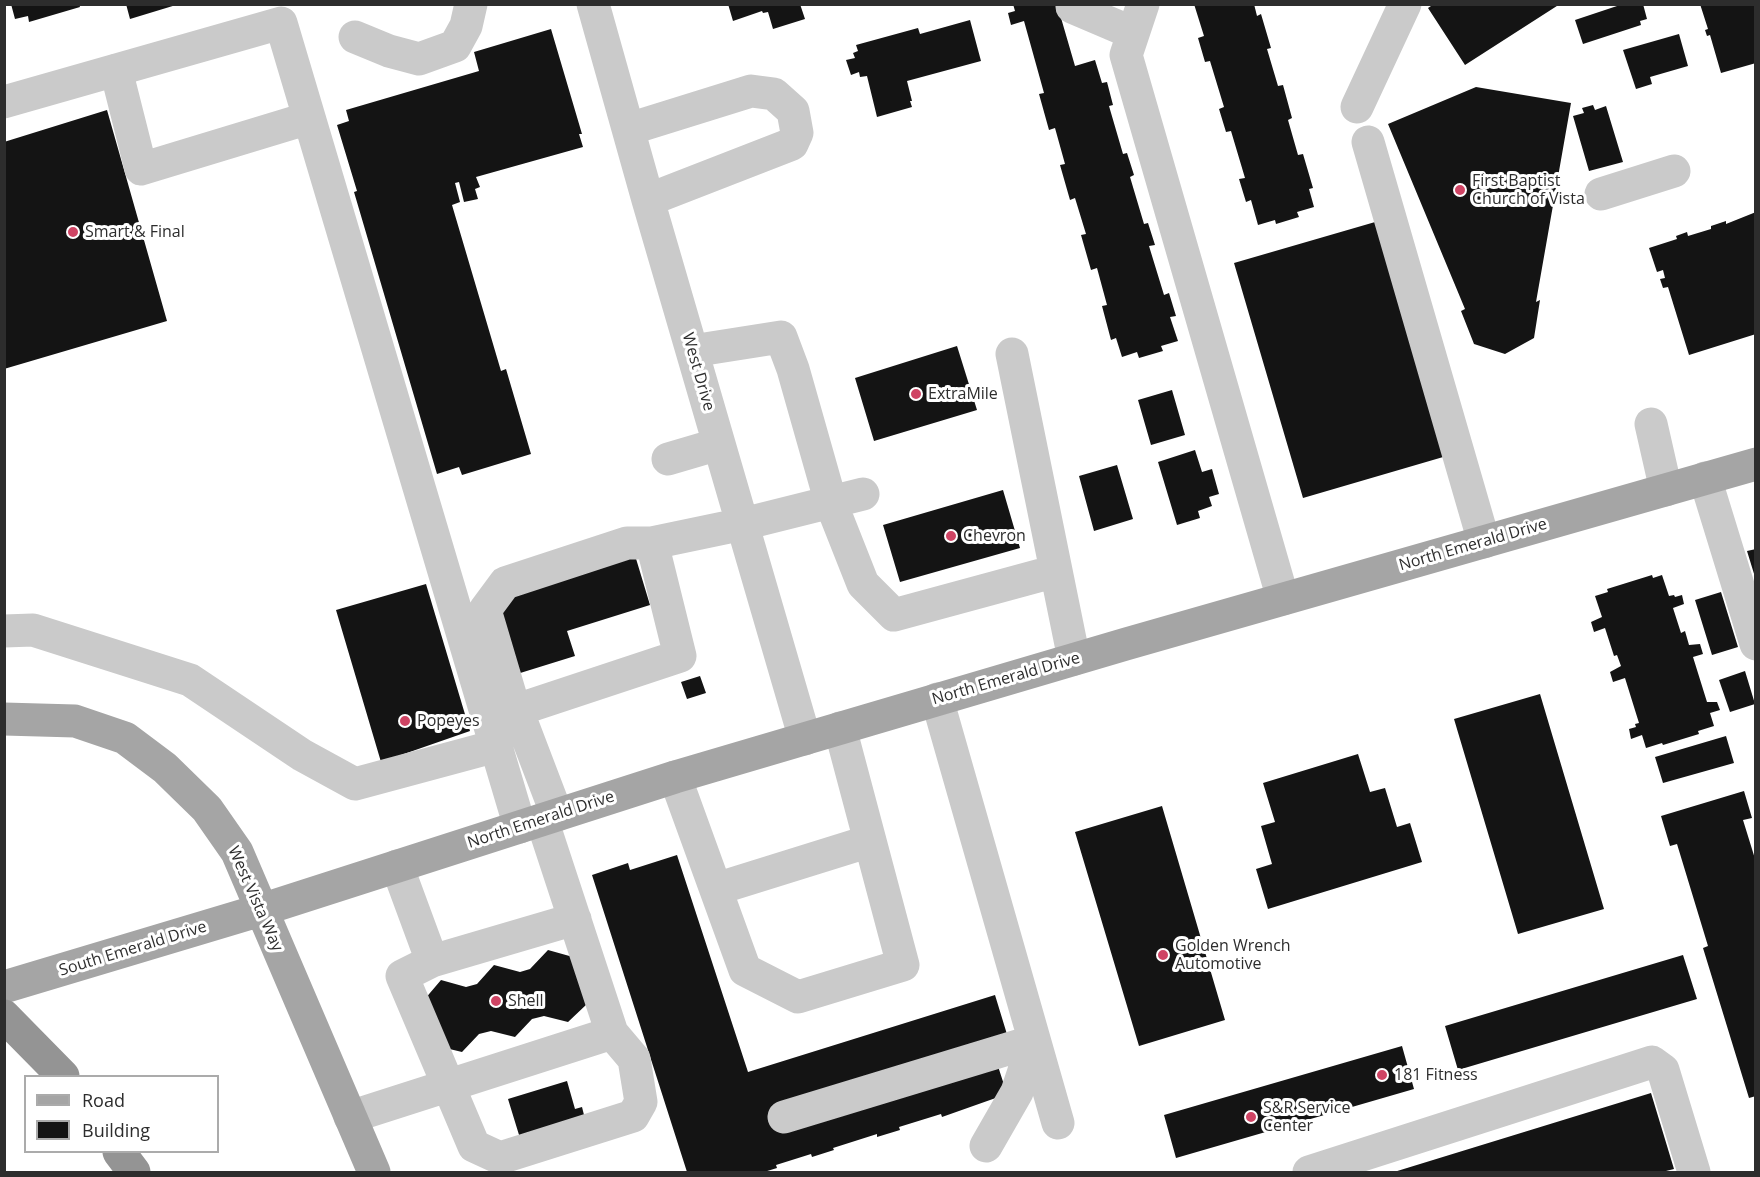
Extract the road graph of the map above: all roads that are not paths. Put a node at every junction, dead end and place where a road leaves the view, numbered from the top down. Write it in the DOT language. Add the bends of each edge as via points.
graph roads {
  1 [pos="471,4"];
  2 [pos="593,4"];
  3 [pos="1072,4"];
  4 [pos="1405,4"];
  5 [pos="1138,19"];
  6 [pos="355,37"];
  7 [pos="116,70"];
  8 [pos="4,102"];
  9 [pos="1357,107"];
  10 [pos="309,118"];
  11 [pos="628,129"];
  12 [pos="1368,142"];
  13 [pos="1674,171"];
  14 [pos="1601,195"];
  15 [pos="648,200"];
  16 [pos="692,351"];
  17 [pos="1012,354"];
  18 [pos="1652,424"];
  19 [pos="719,444"];
  20 [pos="668,459"];
  21 [pos="1755,464"];
  22 [pos="1705,478"];
  23 [pos="1666,490"];
  24 [pos="864,494"];
  25 [pos="831,503"];
  26 [pos="742,524"];
  27 [pos="1484,542"];
  28 [pos="652,543"];
  29 [pos="1056,572"];
  30 [pos="1283,599"];
  31 [pos="4,632"];
  32 [pos="1755,644"];
  33 [pos="1074,659"];
  34 [pos="937,699"];
  35 [pos="516,710"];
  36 [pos="4,718"];
  37 [pos="840,728"];
  38 [pos="805,739"];
  39 [pos="496,746"];
  40 [pos="675,777"];
  41 [pos="540,820"];
  42 [pos="870,842"];
  43 [pos="397,866"];
  44 [pos="716,889"];
  45 [pos="261,909"];
  46 [pos="575,919"];
  47 [pos="432,961"];
  48 [pos="4,987"];
  49 [pos="4,1016"];
  50 [pos="612,1033"];
  51 [pos="1034,1041"];
  52 [pos="61,1075"];
  53 [pos="447,1086"];
  54 [pos="350,1117"];
  55 [pos="784,1117"];
  56 [pos="1058,1124"];
  57 [pos="986,1146"];
  58 [pos="120,1153"];
  59 [pos="134,1173"];
  60 [pos="374,1173"];
  61 [pos="1308,1173"];
  62 [pos="1694,1173"];
  1 -- 6 [label="street" via="466,26 455,46 419,59"];
  2 -- 11 [label="street, West Drive"];
  3 -- 5 [label="street"];
  4 -- 9 [label="street"];
  5 -- 30 [label="street" via="1126,55"];
  7 -- 8 [label="street"];
  7 -- 10 [label="street" via="281,24"];
  7 -- 10 [label="street" via="141,169"];
  10 -- 39 [label="street"];
  11 -- 15 [label="street, West Drive"];
  11 -- 15 [label="street" via="751,91 774,94 794,111 797,133 792,144"];
  12 -- 27 [label="street"];
  13 -- 14 [label="street"];
  15 -- 16 [label="street, West Drive"];
  16 -- 19 [label="street, West Drive"];
  16 -- 25 [label="street" via="781,337"];
  17 -- 29 [label="street"];
  18 -- 23 [label="street"];
  19 -- 20 [label="street"];
  19 -- 26 [label="street, West Drive"];
  21 -- 22 [label="main road, North Emerald Drive"];
  22 -- 23 [label="main road, North Emerald Drive"];
  22 -- 32 [label="street"];
  23 -- 27 [label="main road, North Emerald Drive"];
  24 -- 25 [label="street"];
  25 -- 26 [label="street"];
  25 -- 29 [label="street" via="863,584 894,615"];
  26 -- 28 [label="street"];
  26 -- 38 [label="street, West Drive"];
  27 -- 30 [label="main road, North Emerald Drive"];
  28 -- 35 [label="street" via="680,656"];
  28 -- 35 [label="street" via="627,543 505,583 485,610"];
  29 -- 33 [label="street"];
  30 -- 33 [label="main road, North Emerald Drive"];
  31 -- 39 [label="street" via="33,630 190,680 302,755 355,784"];
  33 -- 34 [label="main road, North Emerald Drive"];
  34 -- 37 [label="main road, North Emerald Drive"];
  34 -- 51 [label="street"];
  35 -- 41 [label="street"];
  36 -- 45 [label="main road, West Vista Way" via="75,721 125,738 165,768 207,809 237,852"];
  37 -- 38 [label="main road, North Emerald Drive"];
  37 -- 42 [label="street"];
  38 -- 40 [label="main road, North Emerald Drive"];
  39 -- 41 [label="street"];
  40 -- 41 [label="main road, North Emerald Drive"];
  40 -- 44 [label="street"];
  41 -- 43 [label="main road, North Emerald Drive"];
  41 -- 46 [label="street"];
  42 -- 44 [label="street"];
  42 -- 44 [label="street" via="903,965 808,994 798,997 745,970"];
  43 -- 45 [label="main road, North Emerald Drive"];
  43 -- 47 [label="street"];
  45 -- 48 [label="main road, South Emerald Drive"];
  45 -- 54 [label="main road, West Vista Way"];
  46 -- 47 [label="street"];
  46 -- 50 [label="street"];
  47 -- 53 [label="street" via="402,976"];
  49 -- 52 [label="highway"];
  50 -- 53 [label="street"];
  50 -- 53 [label="street" via="634,1059 641,1102 633,1116 500,1158 474,1146"];
  51 -- 55 [label="street"];
  51 -- 56 [label="street"];
  51 -- 57 [label="street" via="1017,1092"];
  53 -- 54 [label="street"];
  54 -- 60 [label="main road, West Vista Way"];
  58 -- 59 [label="highway"];
  61 -- 62 [label="street" via="1652,1062 1663,1070"];
}
